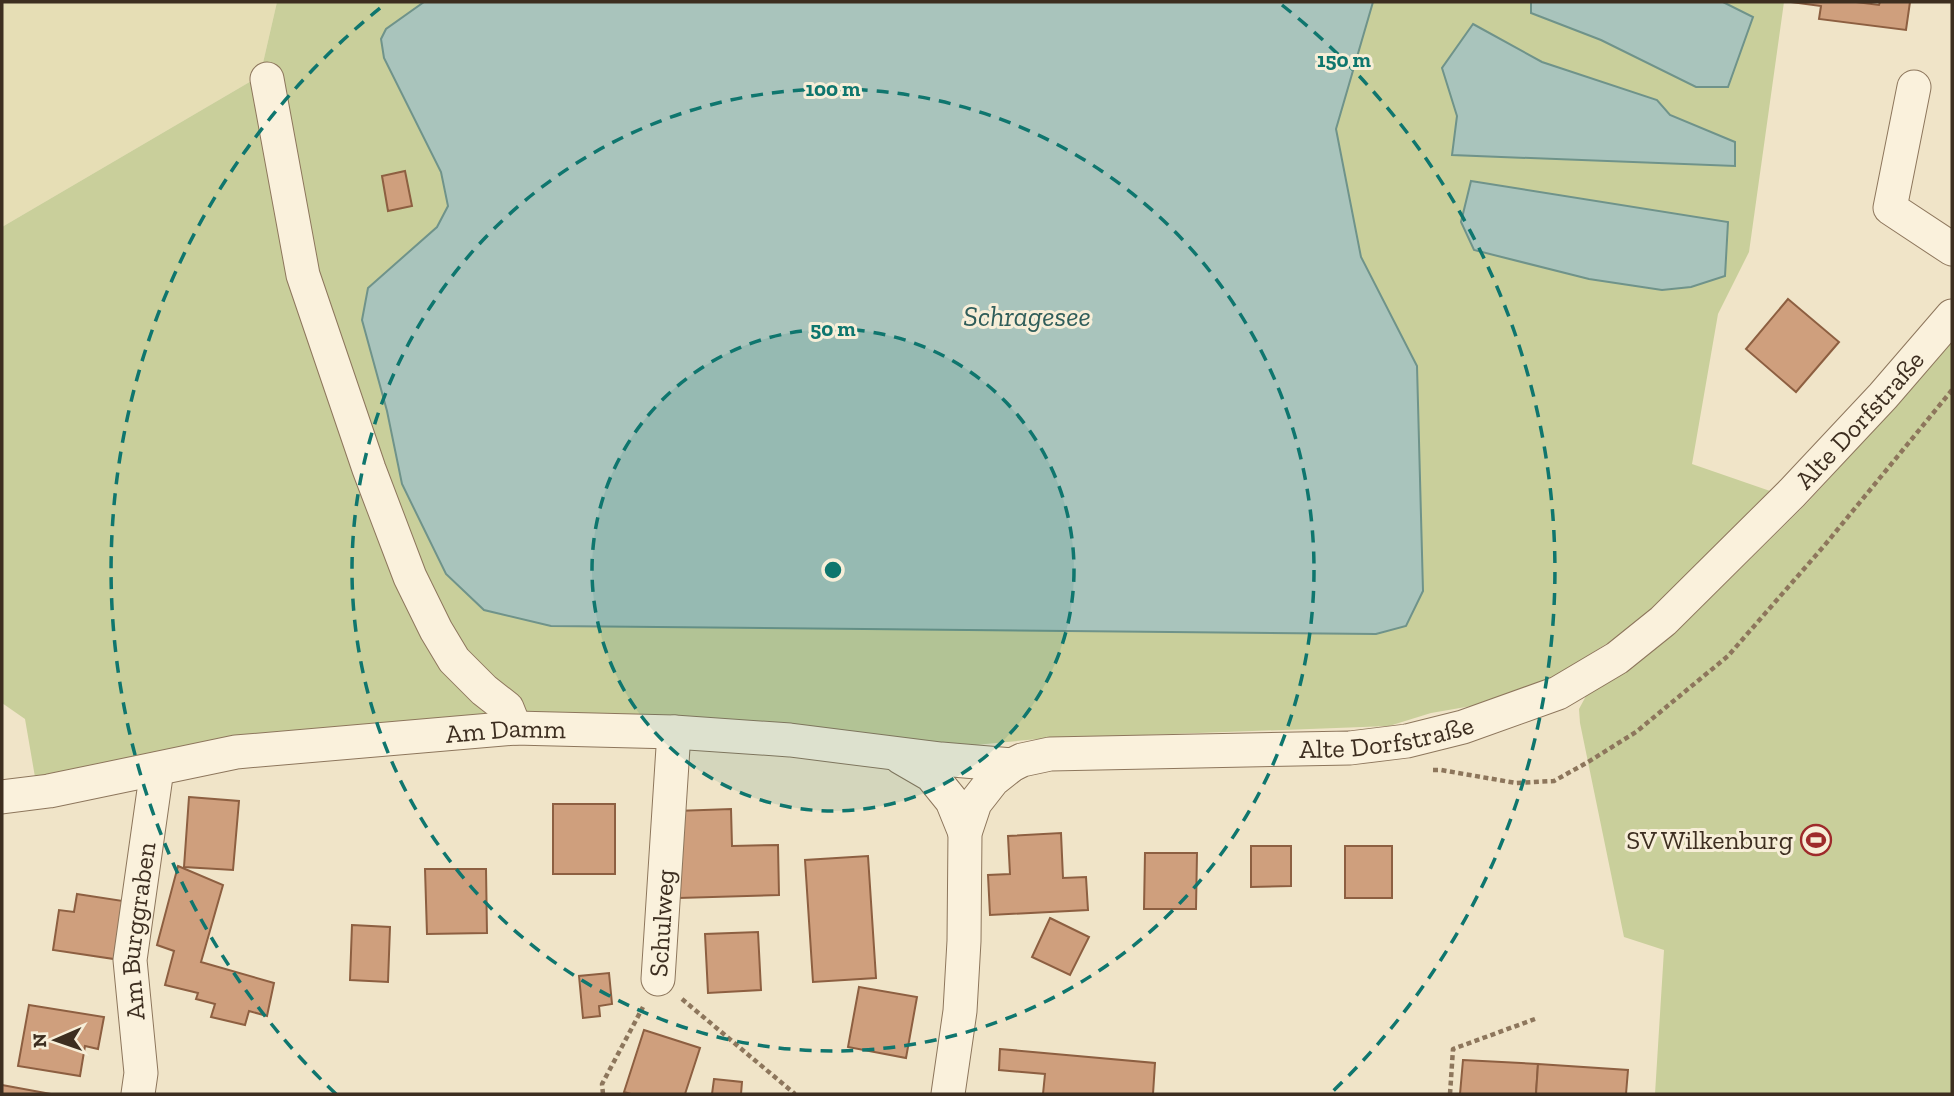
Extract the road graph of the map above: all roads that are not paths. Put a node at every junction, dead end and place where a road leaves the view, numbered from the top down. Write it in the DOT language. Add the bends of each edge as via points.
graph roads {
  1 [pos="268,79"];
  2 [pos="1914,87"];
  3 [pos="1952,249"];
  4 [pos="1952,316"];
  5 [pos="515,728"];
  6 [pos="674,732"];
  7 [pos="891,752"];
  8 [pos="1012,765"];
  9 [pos="157,769"];
  10 [pos="2,797"];
  11 [pos="965,833"];
  12 [pos="658,979"];
  13 [pos="138,1094"];
  14 [pos="948,1094"];
  1 -- 5 [label="street" via="303,275 410,578 454,660 507,708"];
  2 -- 3 [label="street" via="1890,208"];
  4 -- 8 [label="street, Alte Dorfstraße" via="1792,494 1664,621 1616,658 1558,693 1463,727 1407,741 1361,747 1049,754"];
  5 -- 6 [label="street, Am Damm"];
  5 -- 9 [label="street, Am Damm" via="236,752"];
  6 -- 7 [label="street, Am Damm"];
  6 -- 12 [label="street, Schulweg"];
  7 -- 8 [label="street, Am Damm"];
  7 -- 11 [label="street" via="931,775 952,801"];
  8 -- 11 [label="street, Alte Dorfstraße" via="975,803"];
  9 -- 10 [label="street, Am Damm"];
  9 -- 13 [label="street, Am Burggraben" via="130,960 141,1073"];
  11 -- 14 [label="street, Alte Dorfstraße" via="960,1011"];
}
